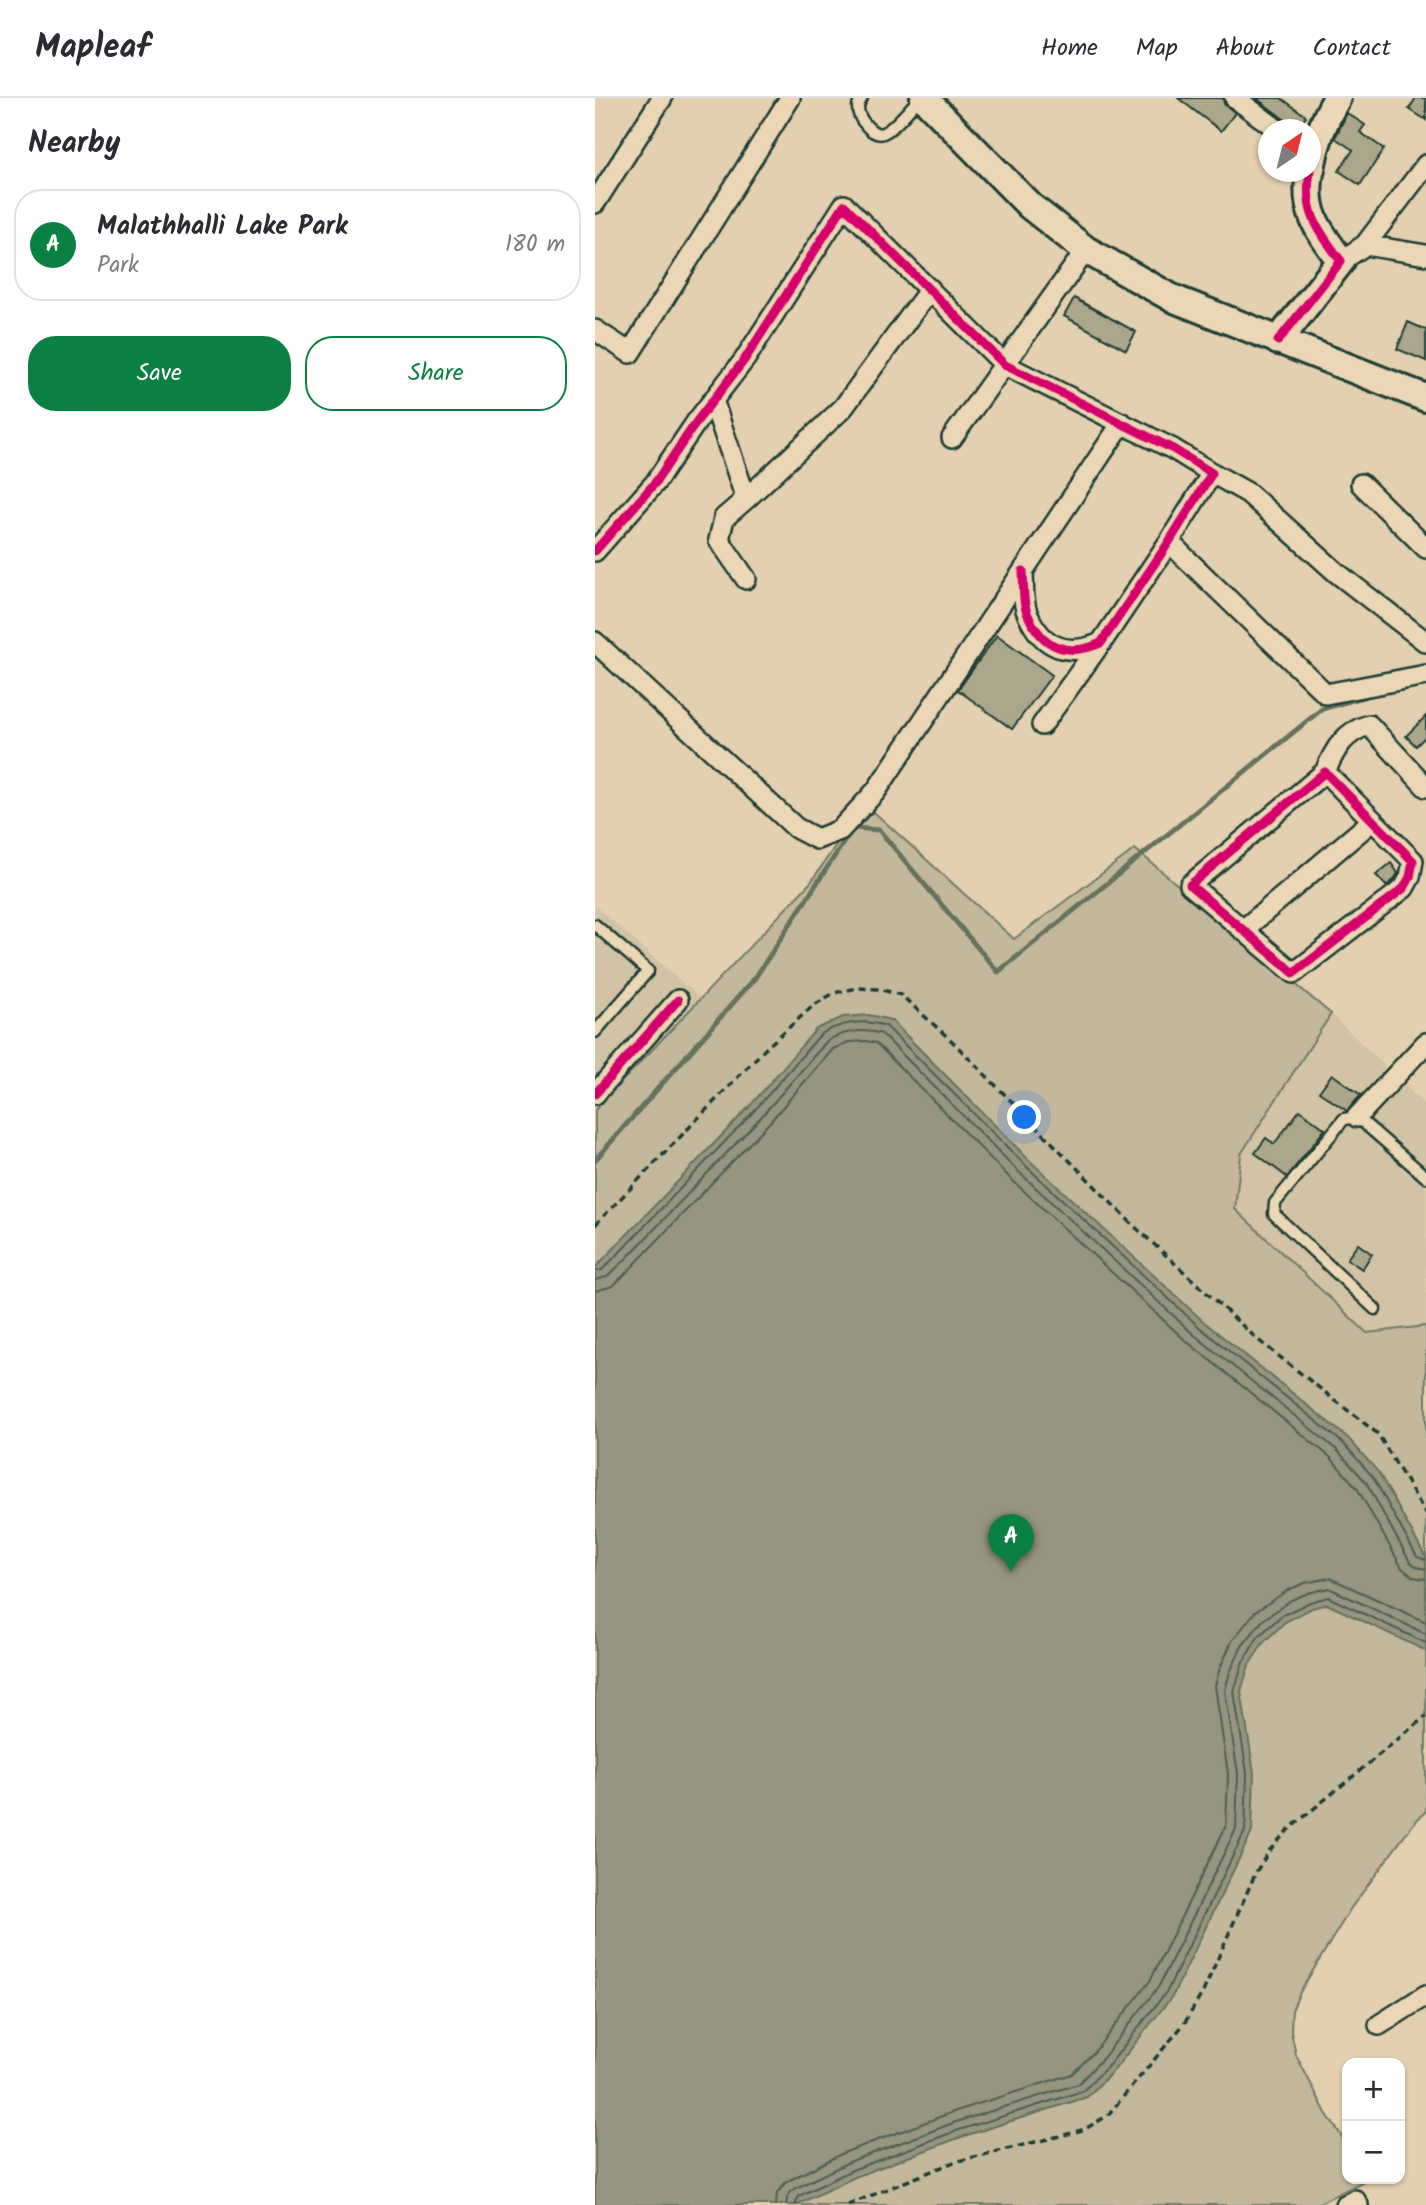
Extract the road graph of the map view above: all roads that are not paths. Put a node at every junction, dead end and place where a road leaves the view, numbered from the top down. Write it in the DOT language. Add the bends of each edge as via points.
graph roads {
  1 [pos="662,98"];
  2 [pos="790,98"];
  3 [pos="862,98"];
  4 [pos="922,98"];
  5 [pos="1235,98"];
  6 [pos="1337,98"];
  7 [pos="1263,119"];
  8 [pos="1321,128"];
  9 [pos="1426,165"];
  10 [pos="1308,182"];
  11 [pos="595,203"];
  12 [pos="1365,245"];
  13 [pos="1086,250"];
  14 [pos="1426,255"];
  15 [pos="1341,261"];
  16 [pos="930,289"];
  17 [pos="595,330"];
  18 [pos="1278,341"];
  19 [pos="1006,365"];
  20 [pos="1426,398"];
  21 [pos="713,400"];
  22 [pos="1122,423"];
  23 [pos="951,438"];
  24 [pos="1212,473"];
  25 [pos="1361,484"];
  26 [pos="746,499"];
  27 [pos="1169,542"];
  28 [pos="1426,548"];
  29 [pos="595,551"];
  30 [pos="1023,571"];
  31 [pos="746,579"];
  32 [pos="595,642"];
  33 [pos="1426,642"];
  34 [pos="1101,643"];
  35 [pos="1426,675"];
  36 [pos="1042,725"];
  37 [pos="1325,772"];
  38 [pos="1426,788"];
  39 [pos="1372,821"];
  40 [pos="595,925"];
  41 [pos="1243,930"];
  42 [pos="678,1000"];
  43 [pos="595,1032"];
  44 [pos="1426,1043"];
  45 [pos="1419,1065"];
  46 [pos="595,1094"];
  47 [pos="1357,1117"];
  48 [pos="1426,1178"];
  49 [pos="1375,1310"];
  50 [pos="1426,1995"];
  51 [pos="1379,2025"];
  52 [pos="1345,2205"];
  53 [pos="1358,2205"];
  1 -- 11 [label="street"];
  2 -- 17 [label="street" via="630,353"];
  3 -- 4 [label="lane" via="860,116 881,134"];
  4 -- 13 [label="main road" via="1030,206"];
  5 -- 7 [label="street"];
  6 -- 8 [label="main road"];
  9 -- 12 [label="street"];
  10 -- 15 [label="main road" via="1306,193 1317,229"];
  12 -- 14 [label="street"];
  12 -- 15 [label="street"];
  13 -- 18 [label="main road" via="1172,298"];
  13 -- 19 [label="street"];
  15 -- 18 [label="main road"];
  16 -- 19 [label="street"];
  16 -- 21 [label="street" via="844,205 745,359"];
  16 -- 26 [label="street" via="843,408"];
  18 -- 20 [label="main road"];
  19 -- 22 [label="street"];
  19 -- 23 [label="street"];
  21 -- 26 [label="street"];
  21 -- 29 [label="street" via="655,483"];
  22 -- 24 [label="street"];
  22 -- 30 [label="street"];
  24 -- 27 [label="street"];
  24 -- 33 [label="street" via="1248,493 1337,573"];
  25 -- 28 [label="street"];
  26 -- 31 [label="street" via="723,518 719,540"];
  27 -- 34 [label="street"];
  27 -- 35 [label="street" via="1326,694"];
  30 -- 32 [label="street" via="876,790 840,830 817,839 796,828"];
  30 -- 34 [label="street" via="1027,614 1040,635 1063,650 1083,651"];
  34 -- 36 [label="street"];
  37 -- 38 [label="street" via="1343,738 1369,725"];
  37 -- 39 [label="street"];
  37 -- 41 [label="street" via="1189,885"];
  39 -- 41 [label="street"];
  39 -- 41 [label="street" via="1413,861 1404,888 1294,973"];
  40 -- 43 [label="lane" via="648,971"];
  42 -- 46 [label="street"];
  44 -- 45 [label="street"];
  45 -- 47 [label="street"];
  47 -- 48 [label="lane"];
  47 -- 49 [label="lane" via="1344,1119 1275,1203 1274,1214"];
  50 -- 51 [label="street"];
  52 -- 53 [label="street" via="1355,2200"];
}
